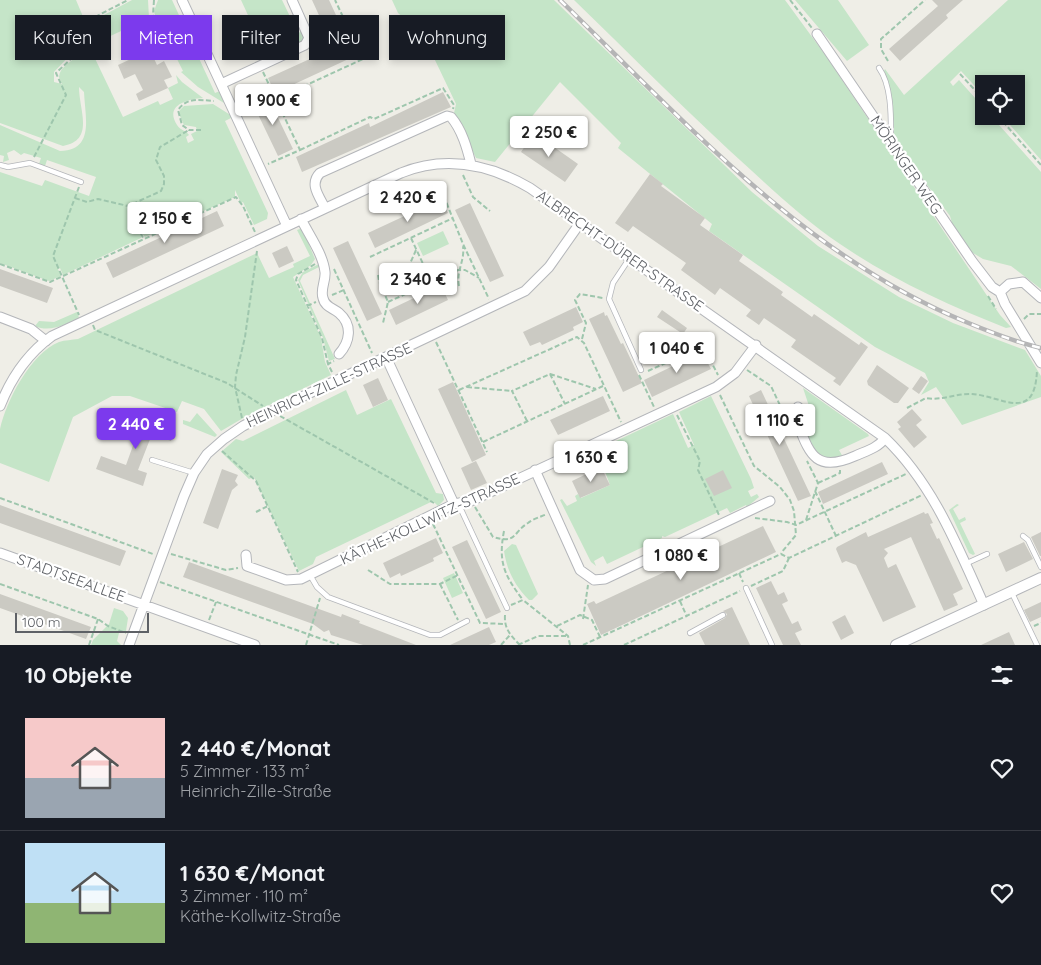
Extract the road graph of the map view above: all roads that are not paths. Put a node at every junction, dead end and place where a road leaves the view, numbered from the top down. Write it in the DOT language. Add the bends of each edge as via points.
graph roads {
  1 [pos="182,0"];
  2 [pos="292,0"];
  3 [pos="817,34"];
  4 [pos="879,68"];
  5 [pos="221,84"];
  6 [pos="891,144"];
  7 [pos="471,164"];
  8 [pos="0,165"];
  9 [pos="81,182"];
  10 [pos="324,208"];
  11 [pos="301,219"];
  12 [pos="580,223"];
  13 [pos="287,226"];
  14 [pos="629,259"];
  15 [pos="1000,292"];
  16 [pos="1041,298"];
  17 [pos="0,317"];
  18 [pos="46,341"];
  19 [pos="756,345"];
  20 [pos="340,354"];
  21 [pos="386,357"];
  22 [pos="1039,366"];
  23 [pos="641,370"];
  24 [pos="0,406"];
  25 [pos="798,407"];
  26 [pos="885,438"];
  27 [pos="152,460"];
  28 [pos="535,470"];
  29 [pos="194,473"];
  30 [pos="770,502"];
  31 [pos="456,504"];
  32 [pos="1023,536"];
  33 [pos="0,552"];
  34 [pos="987,554"];
  35 [pos="246,555"];
  36 [pos="965,564"];
  37 [pos="1041,567"];
  38 [pos="310,574"];
  39 [pos="1041,578"];
  40 [pos="746,588"];
  41 [pos="1011,592"];
  42 [pos="144,605"];
  43 [pos="984,605"];
  44 [pos="507,608"];
  45 [pos="722,615"];
  46 [pos="467,620"];
  47 [pos="690,632"];
  48 [pos="131,641"];
  49 [pos="256,645"];
  50 [pos="772,645"];
  51 [pos="896,645"];
  52 [pos="1037,645"];
  1 -- 5 [label="street"];
  2 -- 5 [label="street" via="309,38 305,45"];
  3 -- 6 [label="street, MÖRINGER WEG"];
  4 -- 6 [label="lane" via="889,100"];
  5 -- 13 [label="street"];
  6 -- 15 [label="street, MÖRINGER WEG" via="986,280"];
  7 -- 10 [label="street, ALBRECHT-DÜRER-STRASSE" via="446,163 413,168"];
  7 -- 10 [label="street" via="467,146 451,117 443,118 320,173 314,186"];
  7 -- 12 [label="street, ALBRECHT-DÜRER-STRASSE" via="517,180"];
  8 -- 9 [label="lane" via="8,168 30,163"];
  10 -- 11 [label="street, ALBRECHT-DÜRER-STRASSE"];
  11 -- 13 [label="street, ALBRECHT-DÜRER-STRASSE"];
  11 -- 20 [label="street" via="325,273 324,302 342,316 348,328 347,343"];
  12 -- 14 [label="street, ALBRECHT-DÜRER-STRASSE"];
  12 -- 21 [label="street, HEINRICH-ZILLE-STRASSE" via="532,287"];
  13 -- 18 [label="street, ALBRECHT-DÜRER-STRASSE"];
  14 -- 19 [label="street, ALBRECHT-DÜRER-STRASSE"];
  14 -- 23 [label="lane" via="609,291 612,308"];
  15 -- 16 [label="street" via="1009,284 1023,282"];
  15 -- 22 [label="street, MÖRINGER WEG"];
  17 -- 18 [label="street" via="31,329"];
  18 -- 24 [label="street, ALBRECHT-DÜRER-STRASSE" via="18,370"];
  19 -- 26 [label="street, ALBRECHT-DÜRER-STRASSE"];
  19 -- 28 [label="street, KÄTHE-KOLLWITZ-STRASSE" via="741,366 719,385"];
  21 -- 29 [label="street, HEINRICH-ZILLE-STRASSE" via="243,426 216,446"];
  21 -- 31 [label="street"];
  25 -- 26 [label="street" via="794,416 806,444 822,462 839,463 876,446"];
  26 -- 36 [label="street, ALBRECHT-DÜRER-STRASSE" via="929,491"];
  27 -- 29 [label="lane"];
  28 -- 30 [label="street" via="580,570 594,580 606,579"];
  28 -- 31 [label="street, KÄTHE-KOLLWITZ-STRASSE" via="471,501"];
  29 -- 42 [label="street, HEINRICH-ZILLE-STRASSE"];
  31 -- 38 [label="street, KÄTHE-KOLLWITZ-STRASSE"];
  31 -- 44 [label="lane"];
  32 -- 37 [label="lane"];
  33 -- 42 [label="street, STADTSEEALLEE"];
  34 -- 36 [label="lane"];
  35 -- 38 [label="street, KÄTHE-KOLLWITZ-STRASSE" via="247,566 286,580 301,579"];
  36 -- 43 [label="street, ALBRECHT-DÜRER-STRASSE"];
  38 -- 46 [label="lane" via="322,593 336,601 430,635 440,635"];
  39 -- 41 [label="street"];
  40 -- 50 [label="lane"];
  41 -- 43 [label="street"];
  41 -- 52 [label="lane"];
  42 -- 48 [label="street, HEINRICH-ZILLE-STRASSE"];
  42 -- 49 [label="street, STADTSEEALLEE"];
  43 -- 51 [label="street"];
  45 -- 47 [label="lane"];
}
